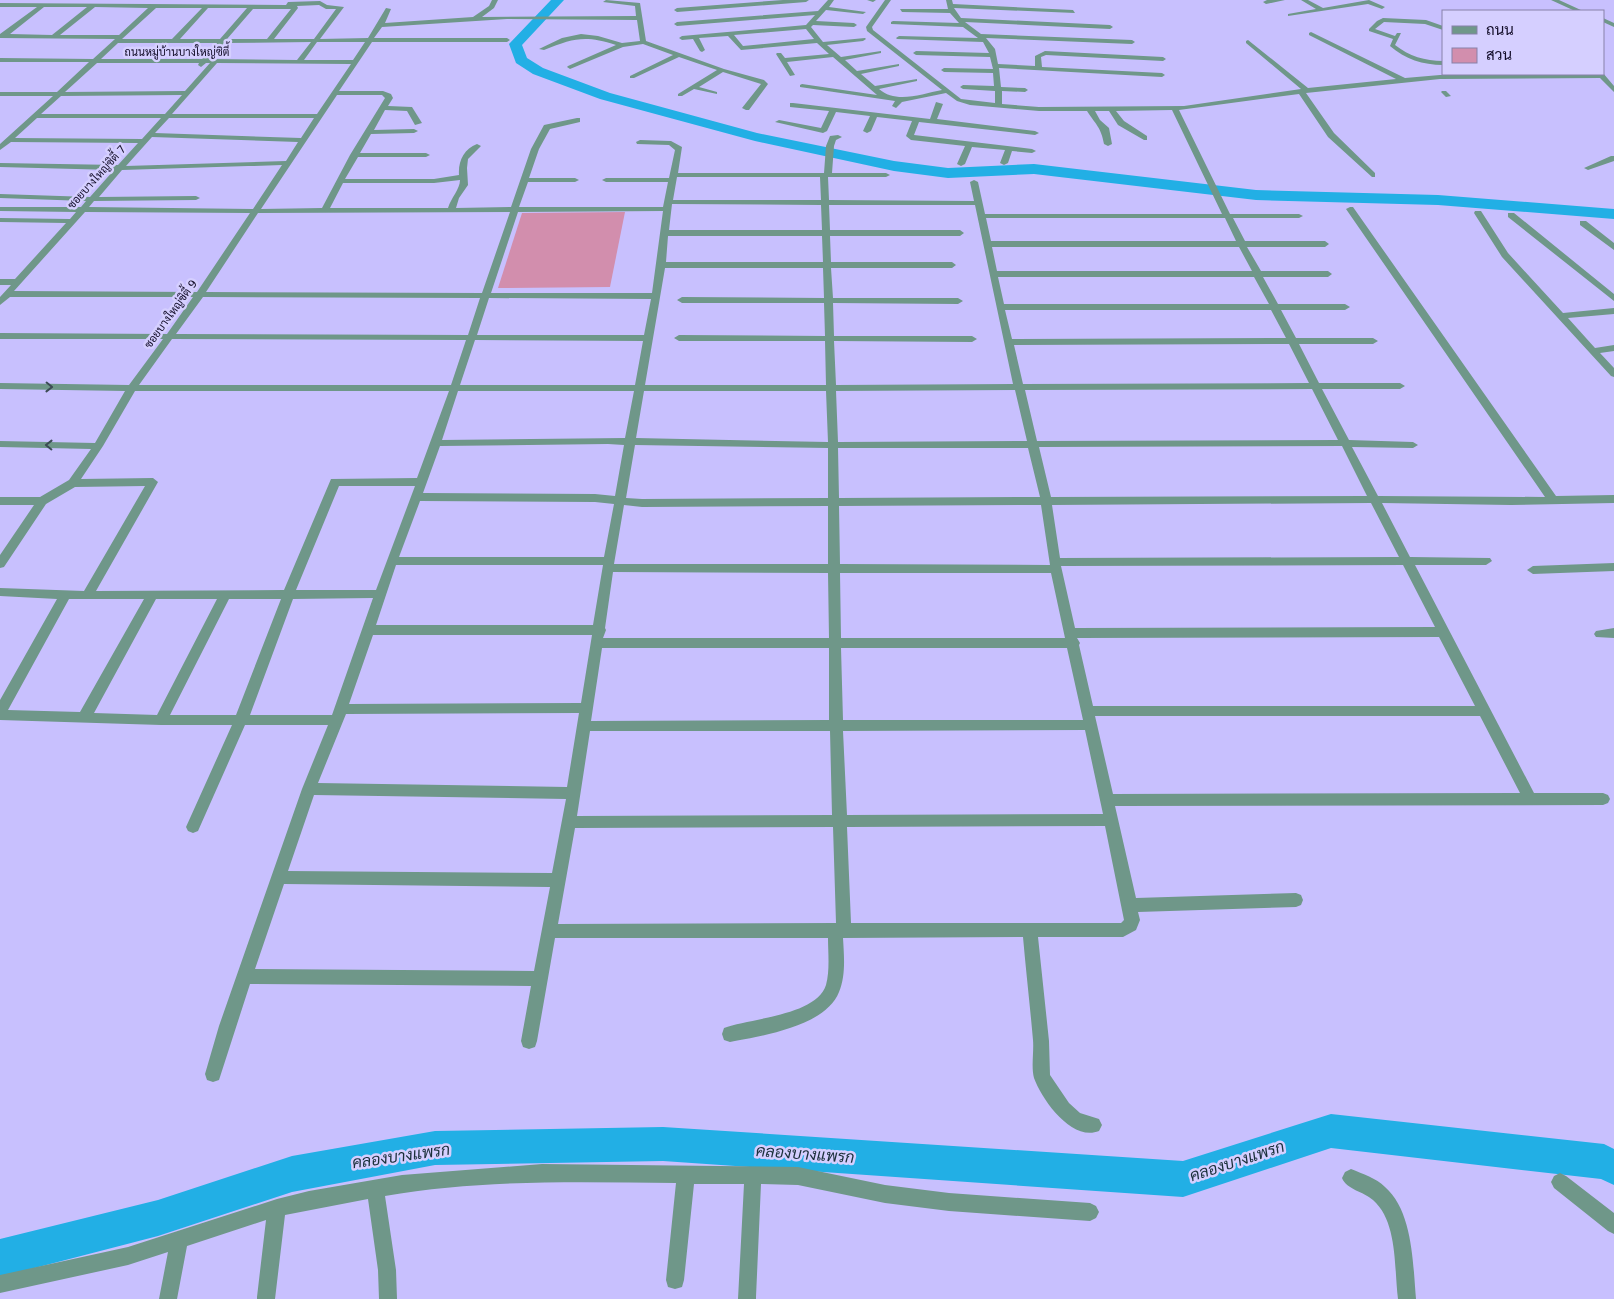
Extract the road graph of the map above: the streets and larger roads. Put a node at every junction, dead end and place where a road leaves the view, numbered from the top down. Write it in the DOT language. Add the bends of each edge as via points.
graph roads {
  1 [pos="54,0"];
  2 [pos="279,0"];
  3 [pos="495,0"];
  4 [pos="806,0"];
  5 [pos="831,0"];
  6 [pos="888,0"];
  7 [pos="1282,0"];
  8 [pos="1304,0"];
  9 [pos="1554,0"];
  10 [pos="606,2"];
  11 [pos="1266,2"];
  12 [pos="223,3"];
  13 [pos="152,4"];
  14 [pos="0,5"];
  15 [pos="46,5"];
  16 [pos="93,6"];
  17 [pos="207,6"];
  18 [pos="252,6"];
  19 [pos="950,6"];
  20 [pos="1546,6"];
  21 [pos="1570,6"];
  22 [pos="824,8"];
  23 [pos="1382,8"];
  24 [pos="388,9"];
  25 [pos="677,10"];
  26 [pos="902,10"];
  27 [pos="1322,10"];
  28 [pos="1577,10"];
  29 [pos="863,12"];
  30 [pos="1073,12"];
  31 [pos="819,13"];
  32 [pos="1290,15"];
  33 [pos="476,18"];
  34 [pos="639,18"];
  35 [pos="1408,22"];
  36 [pos="381,23"];
  37 [pos="893,23"];
  38 [pos="961,23"];
  39 [pos="677,24"];
  40 [pos="809,25"];
  41 [pos="854,25"];
  42 [pos="456,26"];
  43 [pos="1110,27"];
  44 [pos="1442,28"];
  45 [pos="730,34"];
  46 [pos="1311,34"];
  47 [pos="2,36"];
  48 [pos="54,36"];
  49 [pos="422,36"];
  50 [pos="695,37"];
  51 [pos="682,38"];
  52 [pos="899,38"];
  53 [pos="982,38"];
  54 [pos="1396,38"];
  55 [pos="119,39"];
  56 [pos="863,39"];
  57 [pos="222,40"];
  58 [pos="507,40"];
  59 [pos="174,41"];
  60 [pos="269,41"];
  61 [pos="315,41"];
  62 [pos="369,41"];
  63 [pos="643,42"];
  64 [pos="820,42"];
  65 [pos="1132,42"];
  66 [pos="1248,42"];
  67 [pos="622,45"];
  68 [pos="774,45"];
  69 [pos="542,49"];
  70 [pos="702,50"];
  71 [pos="879,52"];
  72 [pos="916,53"];
  73 [pos="678,54"];
  74 [pos="993,56"];
  75 [pos="838,57"];
  76 [pos="1163,59"];
  77 [pos="0,60"];
  78 [pos="783,60"];
  79 [pos="299,62"];
  80 [pos="1442,63"];
  81 [pos="92,64"];
  82 [pos="207,64"];
  83 [pos="353,64"];
  84 [pos="897,65"];
  85 [pos="0,66"];
  86 [pos="570,67"];
  87 [pos="995,69"];
  88 [pos="1039,69"];
  89 [pos="722,70"];
  90 [pos="944,70"];
  91 [pos="1062,70"];
  92 [pos="1106,72"];
  93 [pos="856,73"];
  94 [pos="792,75"];
  95 [pos="1162,75"];
  96 [pos="1501,75"];
  97 [pos="1601,75"];
  98 [pos="632,77"];
  99 [pos="1440,77"];
  100 [pos="1063,78"];
  101 [pos="915,80"];
  102 [pos="1404,80"];
  103 [pos="1107,82"];
  104 [pos="802,86"];
  105 [pos="963,86"];
  106 [pos="693,88"];
  107 [pos="874,88"];
  108 [pos="998,88"];
  109 [pos="1025,90"];
  110 [pos="1304,90"];
  111 [pos="1614,90"];
  112 [pos="947,91"];
  113 [pos="1445,92"];
  114 [pos="333,93"];
  115 [pos="715,93"];
  116 [pos="0,94"];
  117 [pos="59,94"];
  118 [pos="186,94"];
  119 [pos="680,95"];
  120 [pos="885,98"];
  121 [pos="899,100"];
  122 [pos="938,104"];
  123 [pos="793,105"];
  124 [pos="999,106"];
  125 [pos="383,108"];
  126 [pos="746,108"];
  127 [pos="1174,108"];
  128 [pos="1090,109"];
  129 [pos="1111,109"];
  130 [pos="833,110"];
  131 [pos="874,115"];
  132 [pos="35,116"];
  133 [pos="166,116"];
  134 [pos="318,116"];
  135 [pos="891,117"];
  136 [pos="975,118"];
  137 [pos="577,120"];
  138 [pos="916,120"];
  139 [pos="779,122"];
  140 [pos="932,122"];
  141 [pos="1016,122"];
  142 [pos="418,123"];
  143 [pos="972,126"];
  144 [pos="1125,127"];
  145 [pos="1105,128"];
  146 [pos="1013,130"];
  147 [pos="414,131"];
  148 [pos="866,131"];
  149 [pos="369,132"];
  150 [pos="0,133"];
  151 [pos="16,133"];
  152 [pos="1035,133"];
  153 [pos="838,137"];
  154 [pos="146,138"];
  155 [pos="1144,138"];
  156 [pos="9,140"];
  157 [pos="302,140"];
  158 [pos="640,142"];
  159 [pos="969,144"];
  160 [pos="1108,144"];
  161 [pos="477,146"];
  162 [pos="0,148"];
  163 [pos="1009,149"];
  164 [pos="1032,151"];
  165 [pos="354,155"];
  166 [pos="426,155"];
  167 [pos="1614,158"];
  168 [pos="286,163"];
  169 [pos="1004,163"];
  170 [pos="961,164"];
  171 [pos="0,165"];
  172 [pos="120,167"];
  173 [pos="1588,168"];
  174 [pos="826,175"];
  175 [pos="886,175"];
  176 [pos="1372,175"];
  177 [pos="462,177"];
  178 [pos="673,178"];
  179 [pos="524,180"];
  180 [pos="575,180"];
  181 [pos="606,180"];
  182 [pos="340,181"];
  183 [pos="974,182"];
  184 [pos="0,196"];
  185 [pos="92,198"];
  186 [pos="196,198"];
  187 [pos="824,202"];
  188 [pos="978,203"];
  189 [pos="668,206"];
  190 [pos="0,209"];
  191 [pos="83,209"];
  192 [pos="1350,209"];
  193 [pos="325,210"];
  194 [pos="451,210"];
  195 [pos="514,210"];
  196 [pos="255,211"];
  197 [pos="1478,213"];
  198 [pos="1511,215"];
  199 [pos="980,216"];
  200 [pos="1229,216"];
  201 [pos="1299,216"];
  202 [pos="0,220"];
  203 [pos="72,222"];
  204 [pos="1583,223"];
  205 [pos="827,232"];
  206 [pos="666,233"];
  207 [pos="960,233"];
  208 [pos="987,244"];
  209 [pos="1242,244"];
  210 [pos="1325,244"];
  211 [pos="1614,247"];
  212 [pos="661,265"];
  213 [pos="828,265"];
  214 [pos="952,266"];
  215 [pos="994,274"];
  216 [pos="1258,274"];
  217 [pos="1328,274"];
  218 [pos="0,282"];
  219 [pos="18,282"];
  220 [pos="199,296"];
  221 [pos="485,296"];
  222 [pos="656,296"];
  223 [pos="3,298"];
  224 [pos="1614,298"];
  225 [pos="682,300"];
  226 [pos="828,300"];
  227 [pos="958,301"];
  228 [pos="1000,307"];
  229 [pos="1275,307"];
  230 [pos="1345,307"];
  231 [pos="1614,311"];
  232 [pos="1560,316"];
  233 [pos="0,336"];
  234 [pos="167,338"];
  235 [pos="471,338"];
  236 [pos="648,338"];
  237 [pos="679,338"];
  238 [pos="829,338"];
  239 [pos="972,339"];
  240 [pos="1292,341"];
  241 [pos="1373,341"];
  242 [pos="1009,342"];
  243 [pos="1614,348"];
  244 [pos="1592,351"];
  245 [pos="1614,374"];
  246 [pos="0,386"];
  247 [pos="1400,386"];
  248 [pos="455,387"];
  249 [pos="640,387"];
  250 [pos="1316,387"];
  251 [pos="132,388"];
  252 [pos="830,388"];
  253 [pos="1020,388"];
  254 [pos="630,442"];
  255 [pos="436,443"];
  256 [pos="1032,443"];
  257 [pos="1345,443"];
  258 [pos="0,444"];
  259 [pos="833,445"];
  260 [pos="1413,445"];
  261 [pos="98,446"];
  262 [pos="421,482"];
  263 [pos="73,483"];
  264 [pos="415,497"];
  265 [pos="1374,499"];
  266 [pos="1552,499"];
  267 [pos="1614,499"];
  268 [pos="0,501"];
  269 [pos="42,501"];
  270 [pos="1046,501"];
  271 [pos="620,502"];
  272 [pos="833,503"];
  273 [pos="392,561"];
  274 [pos="1407,561"];
  275 [pos="1486,561"];
  276 [pos="0,564"];
  277 [pos="609,564"];
  278 [pos="1056,565"];
  279 [pos="1614,567"];
  280 [pos="835,569"];
  281 [pos="1533,570"];
  282 [pos="0,592"];
  283 [pos="289,593"];
  284 [pos="154,594"];
  285 [pos="226,594"];
  286 [pos="381,594"];
  287 [pos="65,595"];
  288 [pos="87,595"];
  289 [pos="368,630"];
  290 [pos="1443,632"];
  291 [pos="1614,633"];
  292 [pos="1600,634"];
  293 [pos="599,636"];
  294 [pos="1073,638"];
  295 [pos="835,642"];
  296 [pos="586,708"];
  297 [pos="1484,711"];
  298 [pos="0,714"];
  299 [pos="339,714"];
  300 [pos="84,718"];
  301 [pos="1088,718"];
  302 [pos="161,720"];
  303 [pos="241,720"];
  304 [pos="584,726"];
  305 [pos="836,726"];
  306 [pos="309,789"];
  307 [pos="573,793"];
  308 [pos="1530,799"];
  309 [pos="1604,799"];
  310 [pos="1107,800"];
  311 [pos="1111,820"];
  312 [pos="841,821"];
  313 [pos="568,822"];
  314 [pos="193,827"];
  315 [pos="280,877"];
  316 [pos="557,880"];
  317 [pos="1296,900"];
  318 [pos="1130,905"];
  319 [pos="549,931"];
  320 [pos="840,931"];
  321 [pos="1030,931"];
  322 [pos="244,976"];
  323 [pos="540,979"];
  324 [pos="730,1034"];
  325 [pos="529,1041"];
  326 [pos="213,1074"];
  327 [pos="1093,1125"];
  328 [pos="686,1174"];
  329 [pos="753,1176"];
  330 [pos="1351,1178"];
  331 [pos="1560,1182"];
  332 [pos="376,1188"];
  333 [pos="277,1208"];
  334 [pos="1090,1212"];
  335 [pos="1614,1225"];
  336 [pos="179,1241"];
  337 [pos="675,1280"];
  338 [pos="0,1284"];
  339 [pos="266,1297"];
  340 [pos="747,1297"];
  341 [pos="168,1299"];
  342 [pos="388,1299"];
  343 [pos="1407,1299"];
  1 -- 15 [label="street"];
  2 -- 61 [label="street" via="282,4 320,3 341,7"];
  3 -- 33 [label="street" via="492,7"];
  4 -- 25 [label="street"];
  5 -- 22 [label="street"];
  6 -- 112 [label="street" via="868,29"];
  7 -- 11 [label="street"];
  8 -- 27 [label="street"];
  9 -- 21 [label="street"];
  10 -- 34 [label="street" via="637,3"];
  12 -- 17 [label="street"];
  12 -- 18 [label="street"];
  13 -- 16 [label="street"];
  13 -- 17 [label="street"];
  13 -- 55 [label="street"];
  14 -- 15 [label="street"];
  15 -- 16 [label="street"];
  15 -- 47 [label="street"];
  16 -- 48 [label="street"];
  17 -- 59 [label="street"];
  18 -- 57 [label="street, ซอยบางใหญ่ซิตี้ 7"];
  18 -- 60 [label="street" via="296,7"];
  19 -- 26 [label="street"];
  19 -- 30 [label="street"];
  19 -- 38 [label="street"];
  20 -- 21 [label="street"];
  21 -- 28 [label="street"];
  22 -- 29 [label="street"];
  22 -- 31 [label="street"];
  23 -- 27 [label="street" via="1369,2"];
  24 -- 36 [label="street, ซอยบางใหญ่ซิตี้ 9"];
  27 -- 32 [label="street"];
  31 -- 39 [label="street"];
  31 -- 40 [label="street"];
  33 -- 34 [label="street"];
  33 -- 42 [label="street"];
  34 -- 63 [label="street"];
  35 -- 44 [label="street" via="1426,22"];
  35 -- 54 [label="street"];
  35 -- 54 [label="street" via="1383,20 1371,30"];
  36 -- 42 [label="street" via="425,22"];
  36 -- 62 [label="street, ซอยบางใหญ่ซิตี้ 9"];
  37 -- 38 [label="street"];
  38 -- 43 [label="street"];
  38 -- 53 [label="street"];
  40 -- 41 [label="street"];
  40 -- 45 [label="street"];
  40 -- 64 [label="street"];
  42 -- 49 [label="street" via="446,35"];
  45 -- 50 [label="street"];
  45 -- 68 [label="street" via="741,48"];
  46 -- 102 [label="street"];
  47 -- 48 [label="street"];
  48 -- 55 [label="street"];
  50 -- 51 [label="street"];
  50 -- 70 [label="street"];
  52 -- 53 [label="street"];
  53 -- 65 [label="street"];
  53 -- 74 [label="street" via="992,49"];
  54 -- 80 [label="street" via="1392,45 1396,49 1424,62"];
  55 -- 59 [label="street"];
  55 -- 81 [label="street"];
  56 -- 64 [label="street"];
  57 -- 59 [label="street"];
  57 -- 60 [label="street"];
  57 -- 82 [label="street, ซอยบางใหญ่ซิตี้ 7"];
  58 -- 62 [label="street"];
  60 -- 61 [label="street"];
  61 -- 62 [label="street"];
  61 -- 79 [label="street"];
  62 -- 83 [label="street, ซอยบางใหญ่ซิตี้ 9"];
  63 -- 67 [label="street"];
  63 -- 73 [label="street"];
  64 -- 68 [label="street"];
  64 -- 75 [label="street"];
  66 -- 110 [label="street"];
  67 -- 69 [label="street" via="581,34"];
  67 -- 86 [label="street"];
  68 -- 78 [label="street"];
  71 -- 75 [label="street"];
  72 -- 74 [label="street"];
  73 -- 89 [label="street"];
  73 -- 98 [label="street"];
  74 -- 87 [label="street"];
  75 -- 78 [label="street"];
  75 -- 93 [label="street"];
  76 -- 88 [label="street" via="1045,53 1038,56"];
  77 -- 81 [label="street, ถนนหมู่บ้านบางใหญ่ซิตี้"];
  78 -- 94 [label="street"];
  79 -- 82 [label="street, ถนนหมู่บ้านบางใหญ่ซิตี้"];
  79 -- 83 [label="street, ถนนหมู่บ้านบางใหญ่ซิตี้"];
  81 -- 82 [label="street, ถนนหมู่บ้านบางใหญ่ซิตี้"];
  81 -- 85 [label="street, ถนนหมู่บ้านบางใหญ่ซิตี้"];
  81 -- 117 [label="street"];
  82 -- 83 [label="street, ถนนหมู่บ้านบางใหญ่ซิตี้"];
  82 -- 118 [label="street, ซอยบางใหญ่ซิตี้ 7"];
  83 -- 114 [label="street, ซอยบางใหญ่ซิตี้ 9"];
  84 -- 93 [label="street"];
  87 -- 88 [label="street"];
  87 -- 90 [label="street"];
  87 -- 108 [label="street"];
  88 -- 91 [label="street"];
  89 -- 106 [label="street"];
  89 -- 126 [label="street" via="764,82"];
  91 -- 92 [label="street"];
  91 -- 100 [label="street"];
  92 -- 95 [label="street"];
  92 -- 103 [label="street"];
  93 -- 107 [label="street"];
  96 -- 97 [label="street"];
  96 -- 99 [label="street"];
  97 -- 111 [label="street"];
  99 -- 102 [label="street"];
  99 -- 113 [label="street" via="1445,82"];
  101 -- 107 [label="street"];
  102 -- 110 [label="street"];
  104 -- 120 [label="street"];
  105 -- 108 [label="street"];
  106 -- 115 [label="street"];
  106 -- 119 [label="street"];
  107 -- 120 [label="street"];
  108 -- 109 [label="street"];
  108 -- 124 [label="street"];
  110 -- 127 [label="street"];
  110 -- 176 [label="street" via="1331,135"];
  112 -- 121 [label="street"];
  112 -- 124 [label="street" via="963,102"];
  114 -- 125 [label="street" via="387,94 389,98"];
  114 -- 134 [label="street, ซอยบางใหญ่ซิตี้ 9"];
  116 -- 117 [label="street"];
  117 -- 118 [label="street"];
  117 -- 132 [label="street"];
  118 -- 133 [label="street, ซอยบางใหญ่ซิตี้ 7"];
  120 -- 121 [label="street"];
  121 -- 135 [label="street"];
  122 -- 140 [label="street"];
  123 -- 130 [label="street"];
  124 -- 128 [label="street" via="1039,110"];
  125 -- 142 [label="street" via="409,109"];
  125 -- 149 [label="street"];
  127 -- 129 [label="street"];
  127 -- 200 [label="street"];
  128 -- 129 [label="street"];
  128 -- 145 [label="street"];
  129 -- 144 [label="street"];
  130 -- 131 [label="street"];
  130 -- 139 [label="street" via="823,131"];
  131 -- 135 [label="street"];
  131 -- 148 [label="street"];
  132 -- 133 [label="street"];
  132 -- 151 [label="street"];
  133 -- 134 [label="street"];
  133 -- 154 [label="street, ซอยบางใหญ่ซิตี้ 7"];
  134 -- 157 [label="street, ซอยบางใหญ่ซิตี้ 9"];
  135 -- 138 [label="street"];
  136 -- 143 [label="street"];
  137 -- 179 [label="street" via="551,125 544,130"];
  138 -- 140 [label="street"];
  138 -- 159 [label="street" via="910,134 912,137"];
  140 -- 143 [label="street"];
  141 -- 146 [label="street"];
  143 -- 146 [label="street"];
  144 -- 145 [label="street"];
  144 -- 155 [label="street"];
  145 -- 160 [label="street"];
  146 -- 152 [label="street"];
  147 -- 149 [label="street"];
  149 -- 165 [label="street"];
  150 -- 151 [label="street"];
  151 -- 156 [label="street"];
  153 -- 174 [label="street" via="833,138 830,146"];
  154 -- 156 [label="street"];
  154 -- 157 [label="street"];
  154 -- 172 [label="street, ซอยบางใหญ่ซิตี้ 7"];
  156 -- 162 [label="street"];
  157 -- 168 [label="street, ซอยบางใหญ่ซิตี้ 9"];
  158 -- 178 [label="street" via="671,143 679,147"];
  159 -- 163 [label="street"];
  159 -- 170 [label="street"];
  161 -- 177 [label="street" via="462,164"];
  163 -- 164 [label="street"];
  163 -- 169 [label="street"];
  165 -- 166 [label="street"];
  165 -- 182 [label="street"];
  167 -- 173 [label="street"];
  168 -- 172 [label="street"];
  168 -- 196 [label="street, ซอยบางใหญ่ซิตี้ 9"];
  171 -- 172 [label="street"];
  172 -- 185 [label="street, ซอยบางใหญ่ซิตี้ 7"];
  174 -- 175 [label="street"];
  174 -- 178 [label="street"];
  174 -- 187 [label="street"];
  177 -- 182 [label="street" via="434,181"];
  177 -- 194 [label="street" via="464,185"];
  178 -- 181 [label="street"];
  178 -- 189 [label="street"];
  179 -- 180 [label="street"];
  179 -- 195 [label="street"];
  182 -- 193 [label="street"];
  183 -- 188 [label="street"];
  184 -- 185 [label="street"];
  185 -- 186 [label="street"];
  185 -- 191 [label="street, ซอยบางใหญ่ซิตี้ 7"];
  187 -- 188 [label="street"];
  187 -- 189 [label="street"];
  187 -- 205 [label="street"];
  188 -- 199 [label="street"];
  189 -- 195 [label="street"];
  189 -- 206 [label="street"];
  190 -- 191 [label="street"];
  191 -- 196 [label="street"];
  191 -- 203 [label="street, ซอยบางใหญ่ซิตี้ 7"];
  192 -- 266 [label="street"];
  193 -- 194 [label="street"];
  193 -- 196 [label="street"];
  194 -- 195 [label="street"];
  195 -- 221 [label="street"];
  196 -- 220 [label="street, ซอยบางใหญ่ซิตี้ 9"];
  197 -- 232 [label="street" via="1505,255"];
  198 -- 224 [label="street"];
  199 -- 200 [label="street"];
  199 -- 208 [label="street"];
  200 -- 201 [label="street"];
  200 -- 209 [label="street"];
  202 -- 203 [label="street"];
  203 -- 219 [label="street, ซอยบางใหญ่ซิตี้ 7"];
  204 -- 211 [label="street"];
  205 -- 206 [label="street"];
  205 -- 207 [label="street"];
  205 -- 213 [label="street"];
  206 -- 212 [label="street"];
  208 -- 209 [label="street"];
  208 -- 215 [label="street"];
  209 -- 210 [label="street"];
  209 -- 216 [label="street"];
  212 -- 213 [label="street"];
  212 -- 222 [label="street"];
  213 -- 214 [label="street"];
  213 -- 226 [label="street"];
  215 -- 216 [label="street"];
  215 -- 228 [label="street"];
  216 -- 217 [label="street"];
  216 -- 229 [label="street"];
  218 -- 219 [label="street"];
  219 -- 223 [label="street, ซอยบางใหญ่ซิตี้ 7"];
  220 -- 221 [label="street"];
  220 -- 223 [label="street"];
  220 -- 234 [label="street, ซอยบางใหญ่ซิตี้ 9"];
  221 -- 222 [label="street"];
  221 -- 235 [label="street"];
  222 -- 236 [label="street"];
  225 -- 226 [label="street"];
  226 -- 227 [label="street"];
  226 -- 238 [label="street"];
  228 -- 229 [label="street"];
  228 -- 242 [label="street"];
  229 -- 230 [label="street"];
  229 -- 240 [label="street"];
  231 -- 232 [label="street"];
  232 -- 244 [label="street"];
  233 -- 234 [label="street"];
  234 -- 235 [label="street"];
  234 -- 251 [label="street, ซอยบางใหญ่ซิตี้ 9"];
  235 -- 236 [label="street"];
  235 -- 248 [label="street"];
  236 -- 249 [label="street"];
  237 -- 238 [label="street"];
  238 -- 239 [label="street"];
  238 -- 252 [label="street"];
  240 -- 241 [label="street"];
  240 -- 242 [label="street"];
  240 -- 250 [label="street"];
  242 -- 253 [label="street"];
  243 -- 244 [label="street"];
  244 -- 245 [label="street"];
  246 -- 251 [label="street, one-way"];
  247 -- 250 [label="street"];
  248 -- 249 [label="street"];
  248 -- 251 [label="street"];
  248 -- 255 [label="street"];
  249 -- 252 [label="street"];
  249 -- 254 [label="street"];
  250 -- 253 [label="street"];
  250 -- 257 [label="street"];
  251 -- 261 [label="street, ซอยบางใหญ่ซิตี้ 9"];
  252 -- 253 [label="street"];
  252 -- 259 [label="street"];
  253 -- 256 [label="street"];
  254 -- 255 [label="street"];
  254 -- 259 [label="street"];
  254 -- 271 [label="street"];
  255 -- 262 [label="street"];
  256 -- 257 [label="street"];
  256 -- 259 [label="street"];
  256 -- 270 [label="street"];
  257 -- 260 [label="street"];
  257 -- 265 [label="street"];
  261 -- 258 [label="street, one-way"];
  259 -- 272 [label="street"];
  261 -- 263 [label="street, ซอยบางใหญ่ซิตี้ 9"];
  262 -- 264 [label="street"];
  262 -- 283 [label="street" via="335,482"];
  263 -- 269 [label="street, ซอยบางใหญ่ซิตี้ 9"];
  263 -- 288 [label="street" via="153,482"];
  264 -- 271 [label="street" via="595,498"];
  264 -- 273 [label="street"];
  265 -- 266 [label="street"];
  265 -- 270 [label="street"];
  265 -- 274 [label="street"];
  266 -- 267 [label="street"];
  268 -- 269 [label="street"];
  269 -- 276 [label="street, ซอยบางใหญ่ซิตี้ 9"];
  270 -- 272 [label="street"];
  270 -- 278 [label="street"];
  271 -- 272 [label="street"];
  271 -- 277 [label="street"];
  272 -- 280 [label="street"];
  273 -- 277 [label="street"];
  273 -- 286 [label="street"];
  274 -- 275 [label="street"];
  274 -- 278 [label="street"];
  274 -- 290 [label="street"];
  277 -- 280 [label="street"];
  277 -- 293 [label="street"];
  278 -- 280 [label="street"];
  278 -- 294 [label="street"];
  279 -- 281 [label="street"];
  280 -- 295 [label="street"];
  282 -- 287 [label="street"];
  283 -- 285 [label="street"];
  283 -- 286 [label="street"];
  283 -- 303 [label="street"];
  284 -- 285 [label="street"];
  284 -- 288 [label="street"];
  284 -- 300 [label="street"];
  285 -- 302 [label="street"];
  286 -- 289 [label="street"];
  287 -- 288 [label="street"];
  287 -- 298 [label="street"];
  289 -- 293 [label="street"];
  289 -- 299 [label="street"];
  290 -- 294 [label="street"];
  290 -- 297 [label="street"];
  291 -- 292 [label="street"];
  293 -- 295 [label="street"];
  293 -- 296 [label="street"];
  294 -- 295 [label="street"];
  294 -- 301 [label="street"];
  295 -- 305 [label="street"];
  296 -- 299 [label="street"];
  296 -- 304 [label="street"];
  297 -- 301 [label="street"];
  297 -- 308 [label="street"];
  298 -- 300 [label="street"];
  299 -- 303 [label="street"];
  299 -- 306 [label="street"];
  300 -- 302 [label="street"];
  301 -- 305 [label="street"];
  301 -- 310 [label="street"];
  302 -- 303 [label="street"];
  303 -- 314 [label="street"];
  304 -- 305 [label="street"];
  304 -- 307 [label="street"];
  305 -- 312 [label="street"];
  306 -- 307 [label="street"];
  306 -- 315 [label="street"];
  307 -- 313 [label="street"];
  308 -- 309 [label="street"];
  308 -- 310 [label="street"];
  310 -- 311 [label="street"];
  311 -- 312 [label="street"];
  311 -- 318 [label="street"];
  312 -- 313 [label="street"];
  312 -- 320 [label="street"];
  313 -- 316 [label="street"];
  315 -- 316 [label="street"];
  315 -- 322 [label="street"];
  316 -- 319 [label="street"];
  317 -- 318 [label="street"];
  318 -- 321 [label="street" via="1132,920 1123,930"];
  319 -- 320 [label="street"];
  319 -- 323 [label="street"];
  320 -- 321 [label="street"];
  320 -- 324 [label="street" via="834,985 824,1000 794,1019"];
  321 -- 327 [label="street" via="1042,1076 1063,1109 1075,1120"];
  322 -- 323 [label="street"];
  322 -- 326 [label="street"];
  323 -- 325 [label="street"];
  328 -- 329 [label="street"];
  328 -- 332 [label="street" via="542,1173"];
  328 -- 337 [label="street"];
  329 -- 334 [label="street" via="798,1176 885,1194 949,1202"];
  329 -- 340 [label="street"];
  330 -- 343 [label="street" via="1374,1188 1390,1205 1400,1242"];
  331 -- 335 [label="street"];
  332 -- 333 [label="street"];
  332 -- 342 [label="street"];
  333 -- 336 [label="street"];
  333 -- 339 [label="street"];
  336 -- 338 [label="street" via="128,1256"];
  336 -- 341 [label="street"];
}
